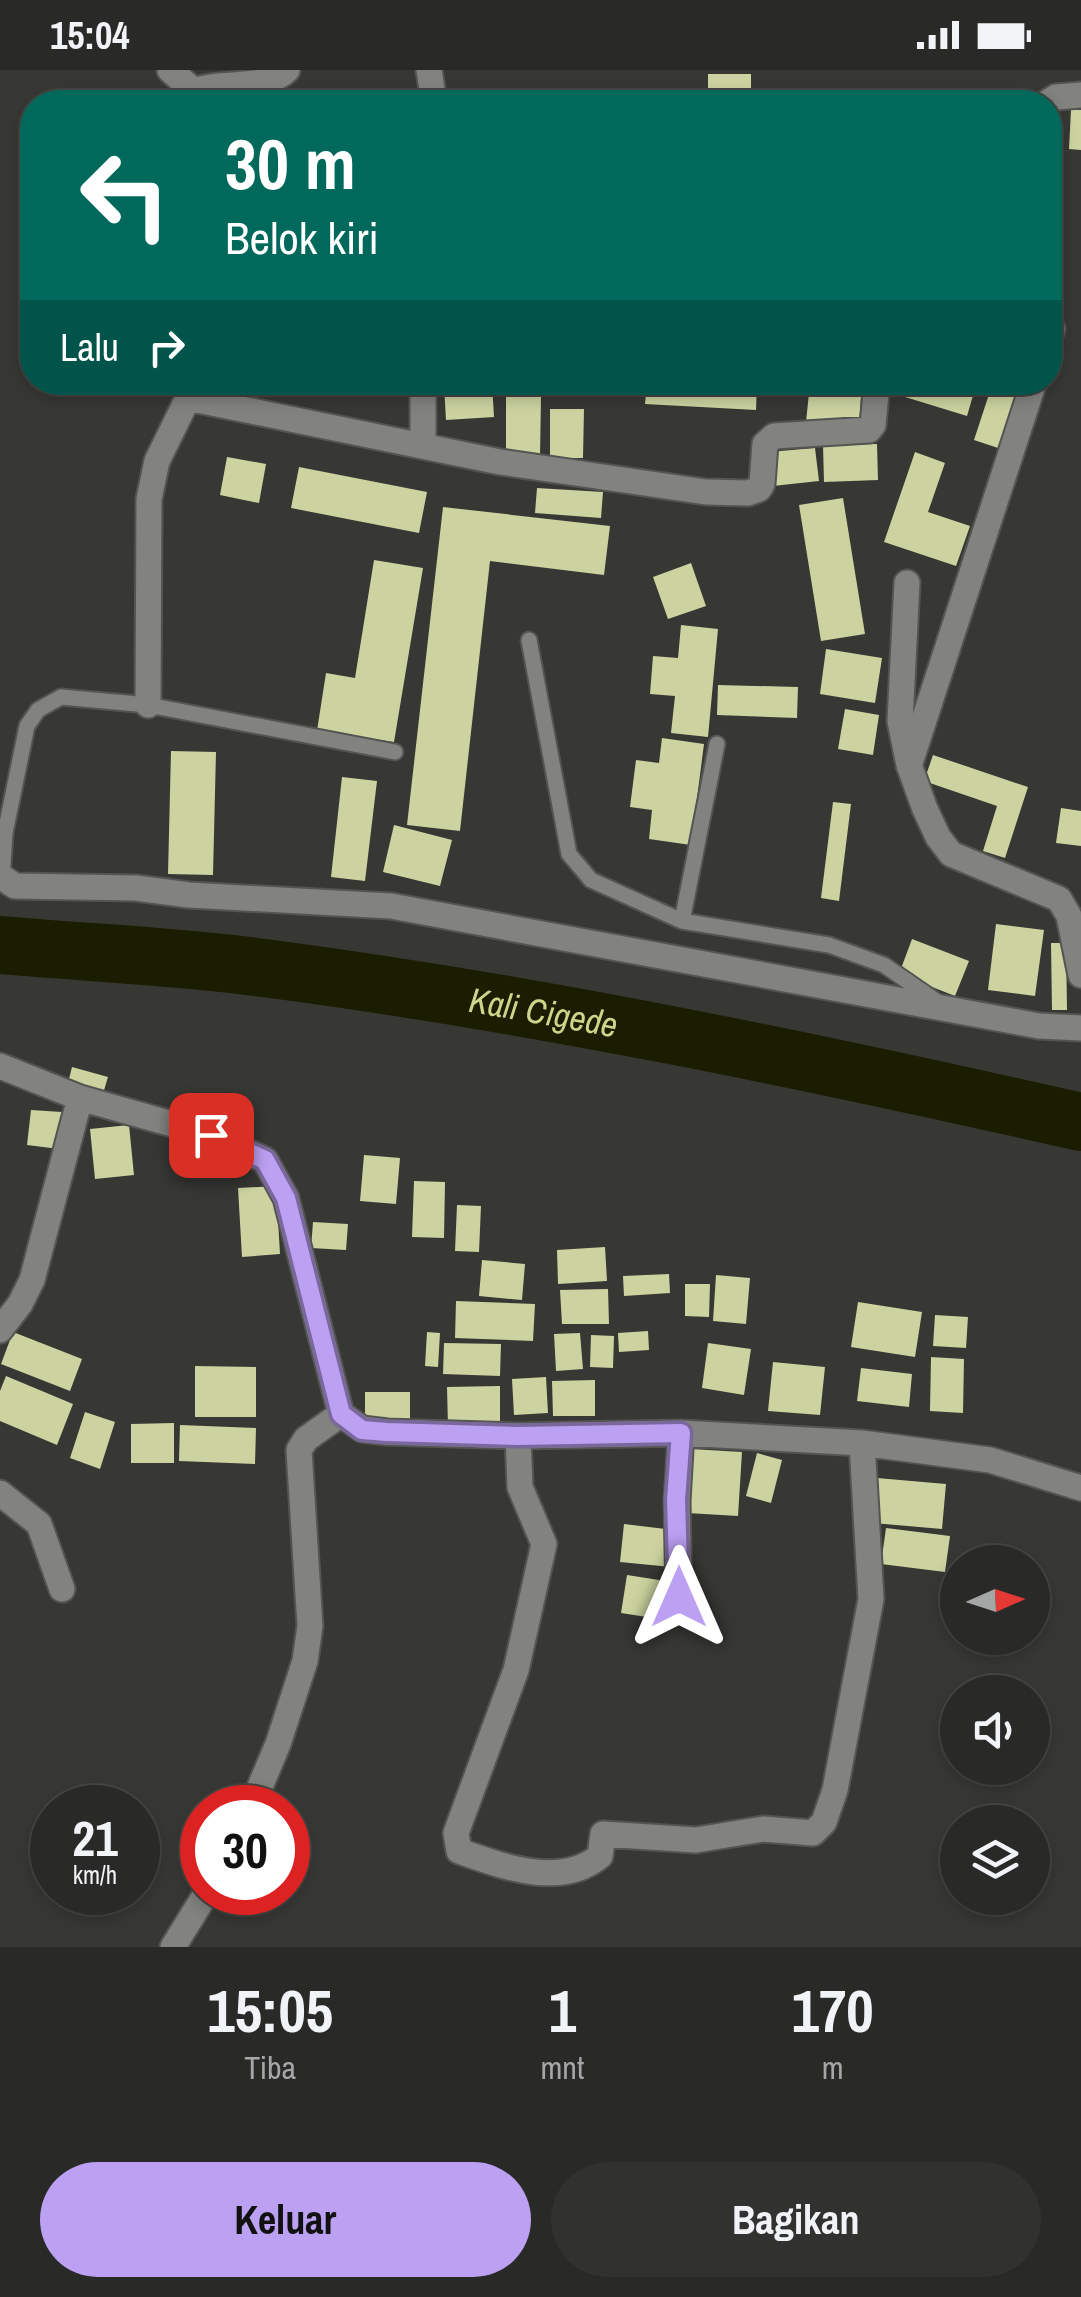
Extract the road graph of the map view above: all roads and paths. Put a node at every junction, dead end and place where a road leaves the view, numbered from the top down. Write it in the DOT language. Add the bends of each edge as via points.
graph roads {
  1 [pos="170,70"];
  2 [pos="286,70"];
  3 [pos="186,90"];
  4 [pos="208,90"];
  5 [pos="188,395"];
  6 [pos="211,395"];
  7 [pos="423,395"];
  8 [pos="876,395"];
  9 [pos="1030,395"];
  10 [pos="423,446"];
  11 [pos="907,584"];
  12 [pos="529,640"];
  13 [pos="148,705"];
  14 [pos="717,744"];
  15 [pos="395,752"];
  16 [pos="909,765"];
  17 [pos="1,878"];
  18 [pos="682,921"];
  19 [pos="1081,976"];
  20 [pos="944,1006"];
  21 [pos="1081,1028"];
  22 [pos="0,1066"];
  23 [pos="80,1098"];
  24 [pos="0,1330"];
  25 [pos="341,1414"];
  26 [pos="681,1433"];
  27 [pos="518,1436"];
  28 [pos="862,1443"];
  29 [pos="1081,1488"];
  30 [pos="0,1494"];
  31 [pos="62,1589"];
  32 [pos="692,1616"];
  33 [pos="261,1785"];
  34 [pos="194,1915"];
  35 [pos="174,1947"];
  1 -- 3 [label="street"];
  2 -- 4 [label="street" via="267,82"];
  5 -- 13 [label="street" via="157,461 149,498"];
  6 -- 10 [label="street"];
  7 -- 10 [label="street"];
  8 -- 10 [label="street" via="869,430 774,436 765,444 762,484 754,492 706,492"];
  9 -- 16 [label="street"];
  11 -- 16 [label="street" via="900,720"];
  12 -- 18 [label="lane" via="569,854 591,880"];
  13 -- 15 [label="lane"];
  13 -- 17 [label="lane" via="61,697 38,710 27,726"];
  14 -- 18 [label="lane"];
  16 -- 19 [label="street" via="950,854 1058,899 1069,916"];
  17 -- 20 [label="street" via="15,886 391,906"];
  18 -- 20 [label="lane" via="828,945 884,965"];
  20 -- 21 [label="street"];
  22 -- 23 [label="street"];
  23 -- 24 [label="street" via="32,1280"];
  23 -- 25 [label="street" via="211,1135 265,1160 286,1198"];
  25 -- 27 [label="street" via="362,1430"];
  25 -- 33 [label="street" via="300,1450 310,1626 305,1661"];
  26 -- 27 [label="street"];
  26 -- 28 [label="street"];
  26 -- 32 [label="street" via="679,1597"];
  27 -- 28 [label="street" via="520,1486 544,1544 516,1670 456,1844 459,1852 490,1862 548,1873 586,1868 600,1856 603,1834 696,1840 763,1829 813,1833 824,1822 836,1790 871,1599"];
  28 -- 29 [label="street" via="990,1460"];
  30 -- 31 [label="street" via="39,1524"];
  34 -- 35 [label="street"];
}
